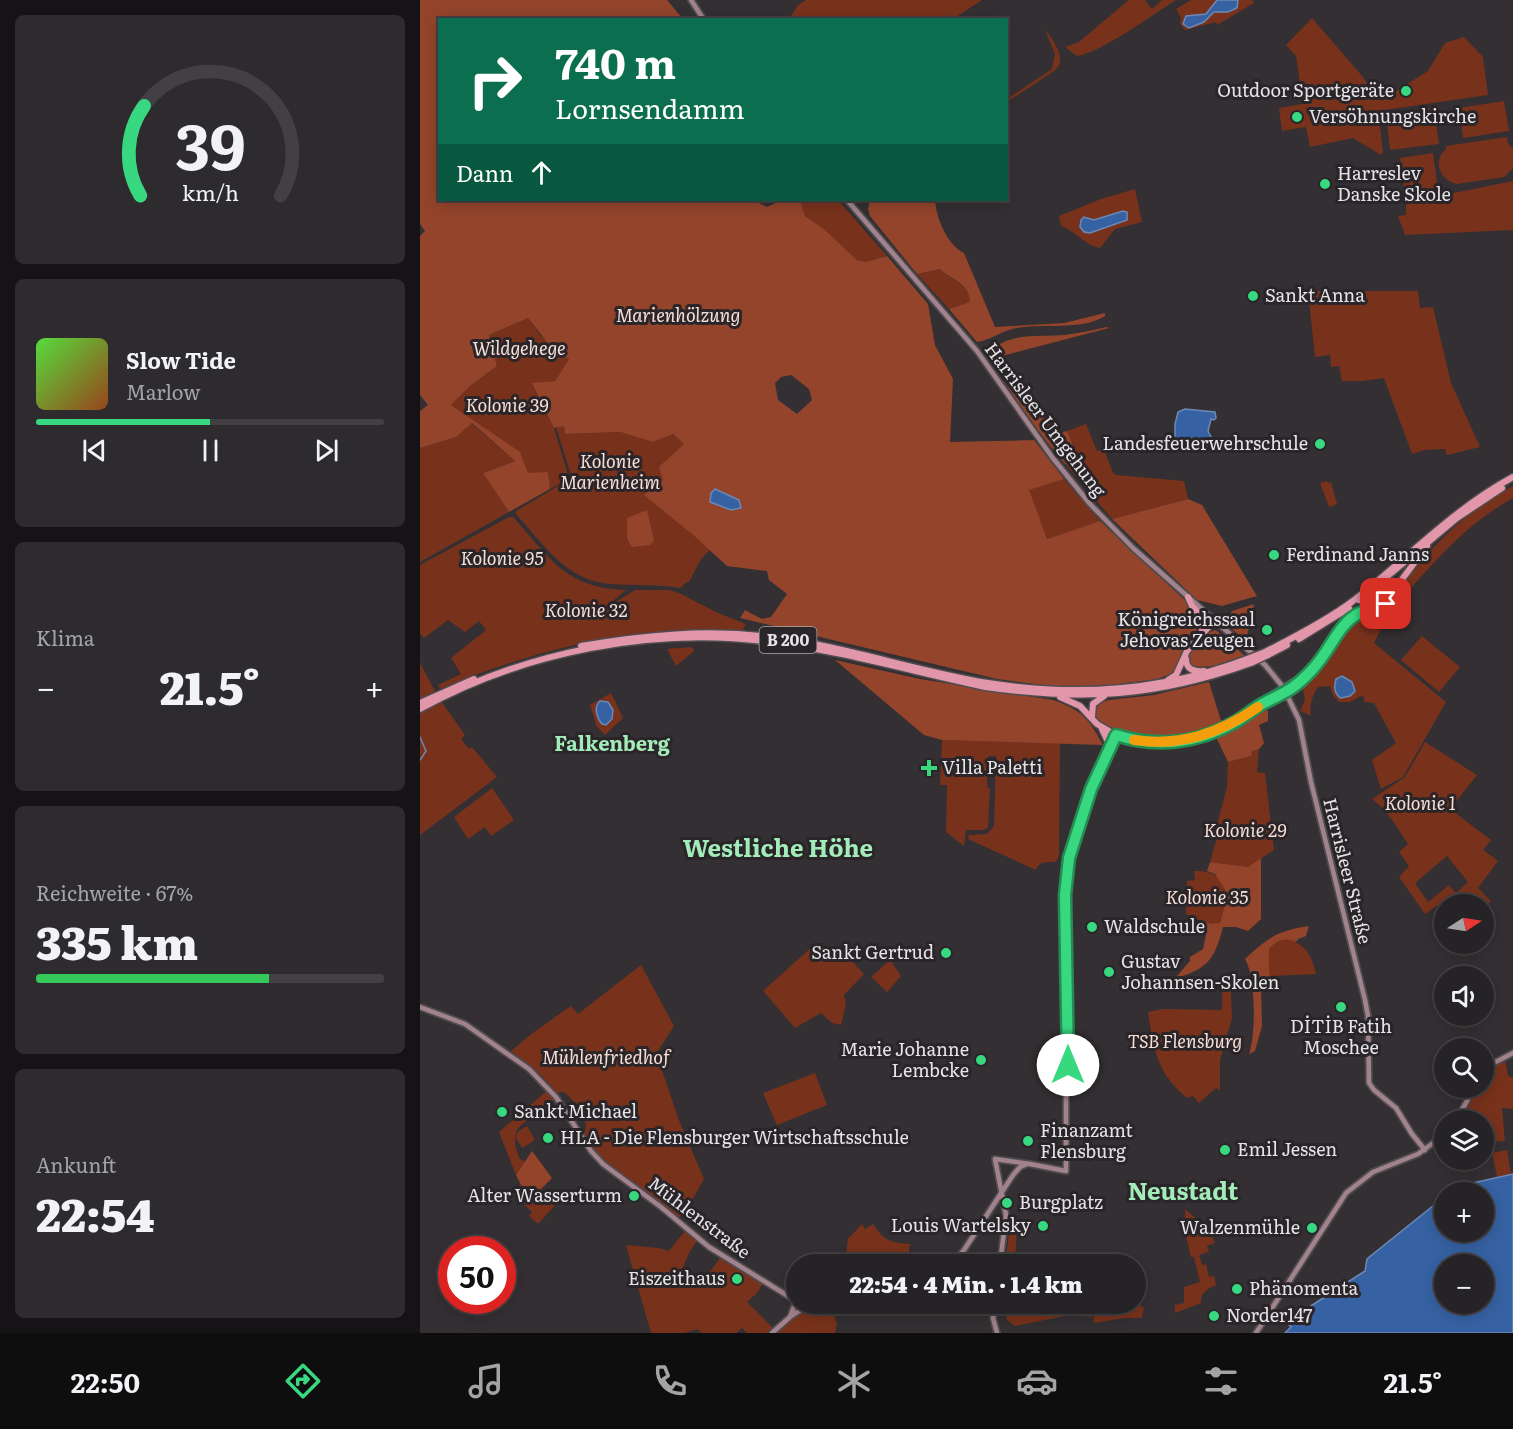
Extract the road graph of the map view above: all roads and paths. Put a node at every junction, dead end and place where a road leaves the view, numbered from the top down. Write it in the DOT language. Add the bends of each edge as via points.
graph roads {
  1 [pos="691,0"];
  2 [pos="703,18"];
  3 [pos="848,201"];
  4 [pos="1513,477"];
  5 [pos="1513,482"];
  6 [pos="1435,537"];
  7 [pos="1188,597"];
  8 [pos="1392,598"];
  9 [pos="1386,604"];
  10 [pos="1214,621"];
  11 [pos="1202,633"];
  12 [pos="1266,654"];
  13 [pos="1185,655"];
  14 [pos="1249,661"];
  15 [pos="1265,665"];
  16 [pos="1220,669"];
  17 [pos="1307,674"];
  18 [pos="1156,684"];
  19 [pos="1283,687"];
  20 [pos="448,692"];
  21 [pos="1286,693"];
  22 [pos="1054,695"];
  23 [pos="438,696"];
  24 [pos="1107,696"];
  25 [pos="1265,702"];
  26 [pos="420,703"];
  27 [pos="420,709"];
  28 [pos="1093,720"];
  29 [pos="1102,728"];
  30 [pos="1116,735"];
  31 [pos="1110,746"];
  32 [pos="420,1007"];
  33 [pos="1513,1053"];
  34 [pos="1494,1062"];
  35 [pos="1434,1143"];
  36 [pos="1425,1150"];
  37 [pos="1010,1161"];
  38 [pos="1030,1164"];
  39 [pos="1013,1175"];
  40 [pos="1002,1193"];
  41 [pos="961,1254"];
  42 [pos="1001,1254"];
  43 [pos="786,1295"];
  44 [pos="794,1314"];
  45 [pos="994,1314"];
  46 [pos="791,1316"];
  47 [pos="772,1333"];
  48 [pos="997,1333"];
  49 [pos="1256,1333"];
  1 -- 2 [label="main road"];
  3 -- 7 [label="main road, Harrisleer Umgehung" via="977,351 1090,504"];
  4 -- 12 [label="highway, B 200" via="1460,510 1352,601"];
  5 -- 6 [label="highway, B 200" via="1475,505"];
  6 -- 8 [label="highway"];
  6 -- 12 [label="highway, B 200" via="1339,615"];
  7 -- 10 [label="main road, Harrisleer Umgehung"];
  7 -- 11 [label="highway" via="1202,618"];
  8 -- 9 [label="main road"];
  8 -- 9 [label="main road" via="1394,607 1388,608"];
  9 -- 17 [label="main road" via="1362,610 1348,621"];
  10 -- 11 [label="highway"];
  10 -- 15 [label="main road, Harrisleer Umgehung"];
  11 -- 13 [label="highway"];
  12 -- 14 [label="highway, B 200, bridge"];
  13 -- 16 [label="highway" via="1191,669"];
  13 -- 18 [label="highway" via="1176,675"];
  14 -- 16 [label="highway, B 200"];
  14 -- 24 [label="highway, B 200" via="1180,684"];
  15 -- 19 [label="main road, Harrisleer Straße"];
  16 -- 18 [label="highway, B 200"];
  17 -- 19 [label="main road"];
  17 -- 21 [label="main road"];
  18 -- 20 [label="highway, B 200" via="1085,691 1020,688 784,639 657,634 570,648 496,670"];
  19 -- 21 [label="main road, Harrisleer Straße"];
  19 -- 25 [label="main road"];
  20 -- 22 [label="highway, B 200" via="571,652 657,639 725,638 772,642 974,684"];
  20 -- 23 [label="highway, B 200"];
  21 -- 25 [label="main road"];
  21 -- 36 [label="main road, Harrisleer Straße" via="1299,720 1365,1000 1368,1078 1374,1090 1394,1105"];
  22 -- 24 [label="highway, B 200"];
  22 -- 28 [label="highway" via="1080,706"];
  23 -- 26 [label="highway, B 200"];
  23 -- 27 [label="highway, B 200"];
  24 -- 28 [label="highway" via="1097,700 1091,709"];
  25 -- 30 [label="main road" via="1227,726 1184,741 1148,742"];
  28 -- 29 [label="highway"];
  29 -- 30 [label="highway"];
  29 -- 31 [label="highway"];
  30 -- 31 [label="main road"];
  31 -- 38 [label="main road" via="1079,821 1066,879 1066,1171"];
  32 -- 43 [label="main road, Mühlenstraße" via="465,1024 529,1069 560,1102 603,1164 709,1247"];
  33 -- 34 [label="main road"];
  35 -- 36 [label="main road"];
  36 -- 49 [label="main road" via="1373,1172 1352,1187"];
  37 -- 38 [label="main road"];
  37 -- 39 [label="main road" via="1015,1168"];
  37 -- 40 [label="main road" via="995,1159"];
  38 -- 39 [label="main road"];
  39 -- 40 [label="main road"];
  40 -- 41 [label="main road"];
  40 -- 42 [label="main road" via="1006,1215"];
  44 -- 46 [label="main road"];
  45 -- 48 [label="main road"];
  46 -- 47 [label="main road"];
}
